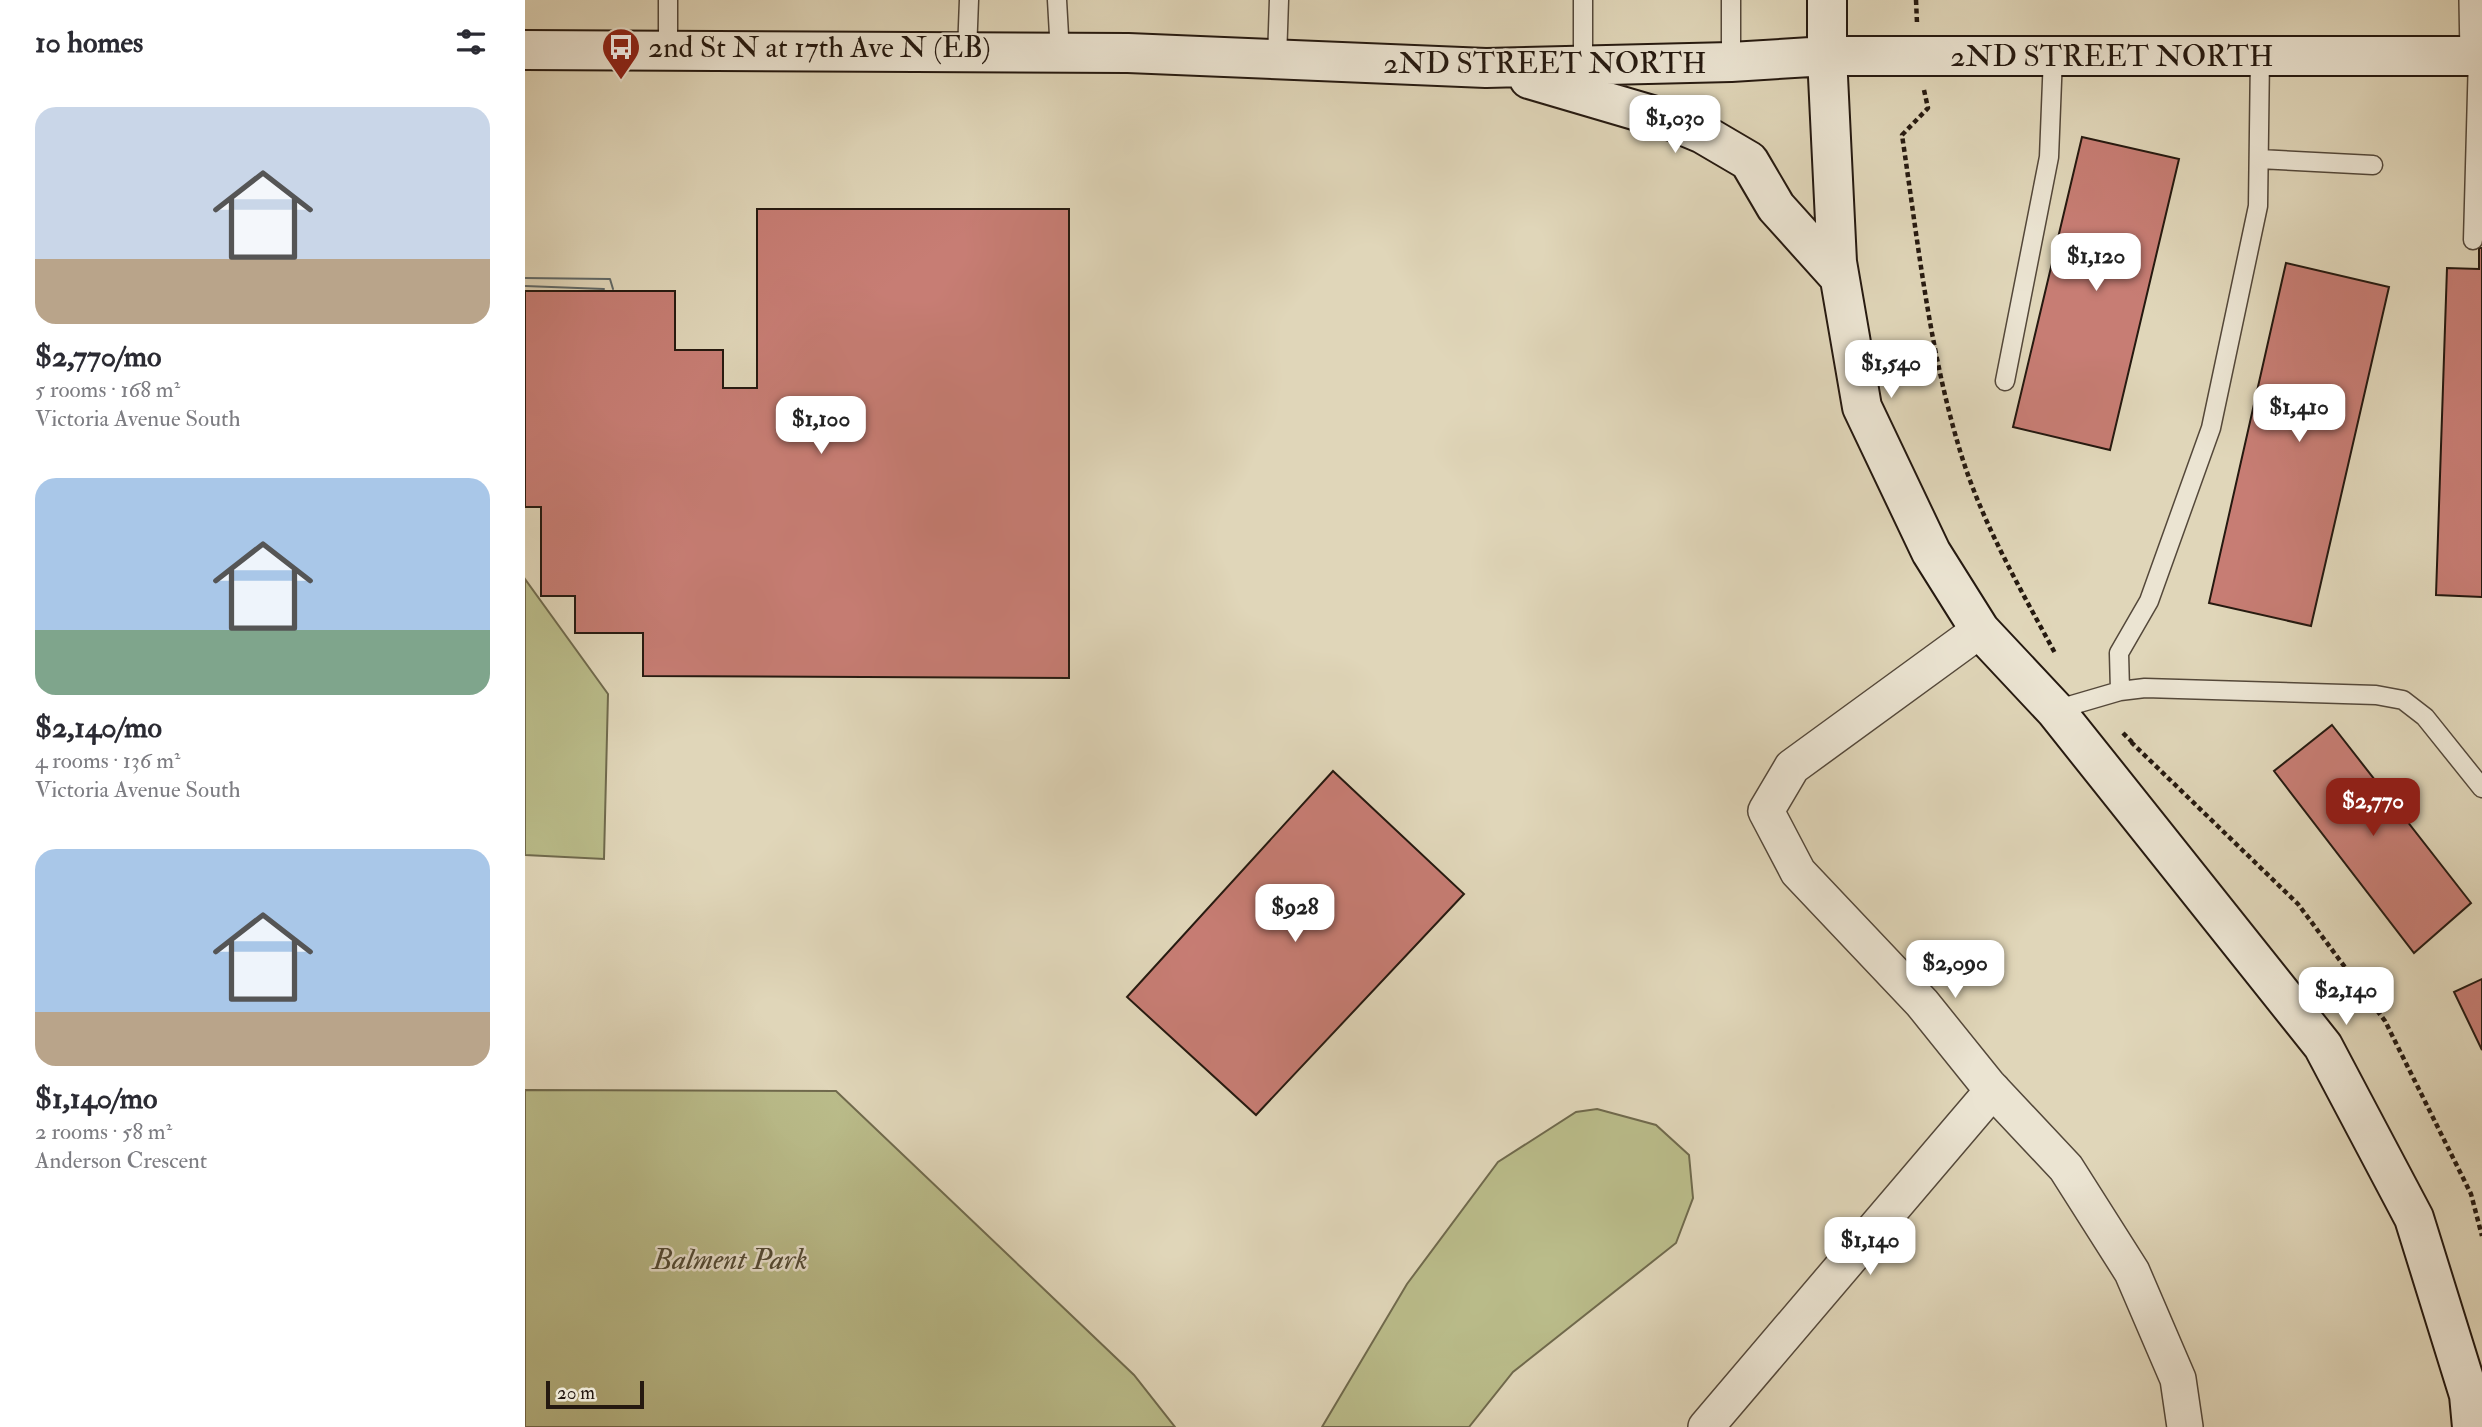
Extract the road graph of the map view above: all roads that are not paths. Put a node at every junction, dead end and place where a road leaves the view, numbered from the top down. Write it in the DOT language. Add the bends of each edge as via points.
graph roads {
  1 [pos="669,0"];
  2 [pos="969,0"];
  3 [pos="1057,0"];
  4 [pos="1279,0"];
  5 [pos="1583,0"];
  6 [pos="1731,0"];
  7 [pos="1827,0"];
  8 [pos="2477,0"];
  9 [pos="525,50"];
  10 [pos="668,51"];
  11 [pos="967,52"];
  12 [pos="1060,53"];
  13 [pos="1827,56"];
  14 [pos="2053,56"];
  15 [pos="2260,56"];
  16 [pos="2480,56"];
  17 [pos="1277,59"];
  18 [pos="1731,62"];
  19 [pos="1583,66"];
  20 [pos="1486,68"];
  21 [pos="2259,159"];
  22 [pos="2373,165"];
  23 [pos="2473,240"];
  24 [pos="1839,277"];
  25 [pos="2005,381"];
  26 [pos="1980,630"];
  27 [pos="2119,691"];
  28 [pos="2071,705"];
  29 [pos="2482,788"];
  30 [pos="1993,1090"];
  31 [pos="1706,1427"];
  32 [pos="2185,1427"];
  33 [pos="2472,1427"];
  1 -- 10 [label="lane"];
  2 -- 11 [label="lane"];
  3 -- 12 [label="lane"];
  4 -- 17 [label="lane"];
  5 -- 19 [label="lane"];
  6 -- 18 [label="lane"];
  7 -- 13 [label="main road"];
  8 -- 16 [label="street"];
  9 -- 10 [label="main road, 2ND STREET NORTH"];
  10 -- 11 [label="main road, 2ND STREET NORTH"];
  11 -- 12 [label="main road, 2ND STREET NORTH"];
  12 -- 17 [label="main road, 2ND STREET NORTH"];
  13 -- 14 [label="main road, 2ND STREET NORTH"];
  13 -- 18 [label="main road, 2ND STREET NORTH"];
  13 -- 24 [label="main road"];
  14 -- 15 [label="main road, 2ND STREET NORTH"];
  14 -- 25 [label="lane" via="2049,157"];
  15 -- 16 [label="main road, 2ND STREET NORTH"];
  15 -- 21 [label="lane"];
  16 -- 23 [label="lane"];
  17 -- 20 [label="main road, 2ND STREET NORTH"];
  18 -- 19 [label="main road, 2ND STREET NORTH"];
  19 -- 20 [label="main road, 2ND STREET NORTH"];
  20 -- 24 [label="main road" via="1672,121 1749,161 1776,207"];
  21 -- 22 [label="lane"];
  21 -- 27 [label="lane" via="2258,206 2211,428 2149,601 2119,653"];
  24 -- 26 [label="main road" via="1862,407 1931,552"];
  26 -- 28 [label="main road"];
  26 -- 30 [label="street" via="1792,768 1766,811 1798,872 1921,1003"];
  27 -- 28 [label="lane"];
  27 -- 29 [label="lane" via="2376,695 2403,700 2425,717"];
  28 -- 33 [label="main road" via="2323,1046 2414,1218 2469,1395"];
  30 -- 31 [label="street"];
  30 -- 32 [label="street" via="2066,1168 2132,1272 2178,1379"];
}
